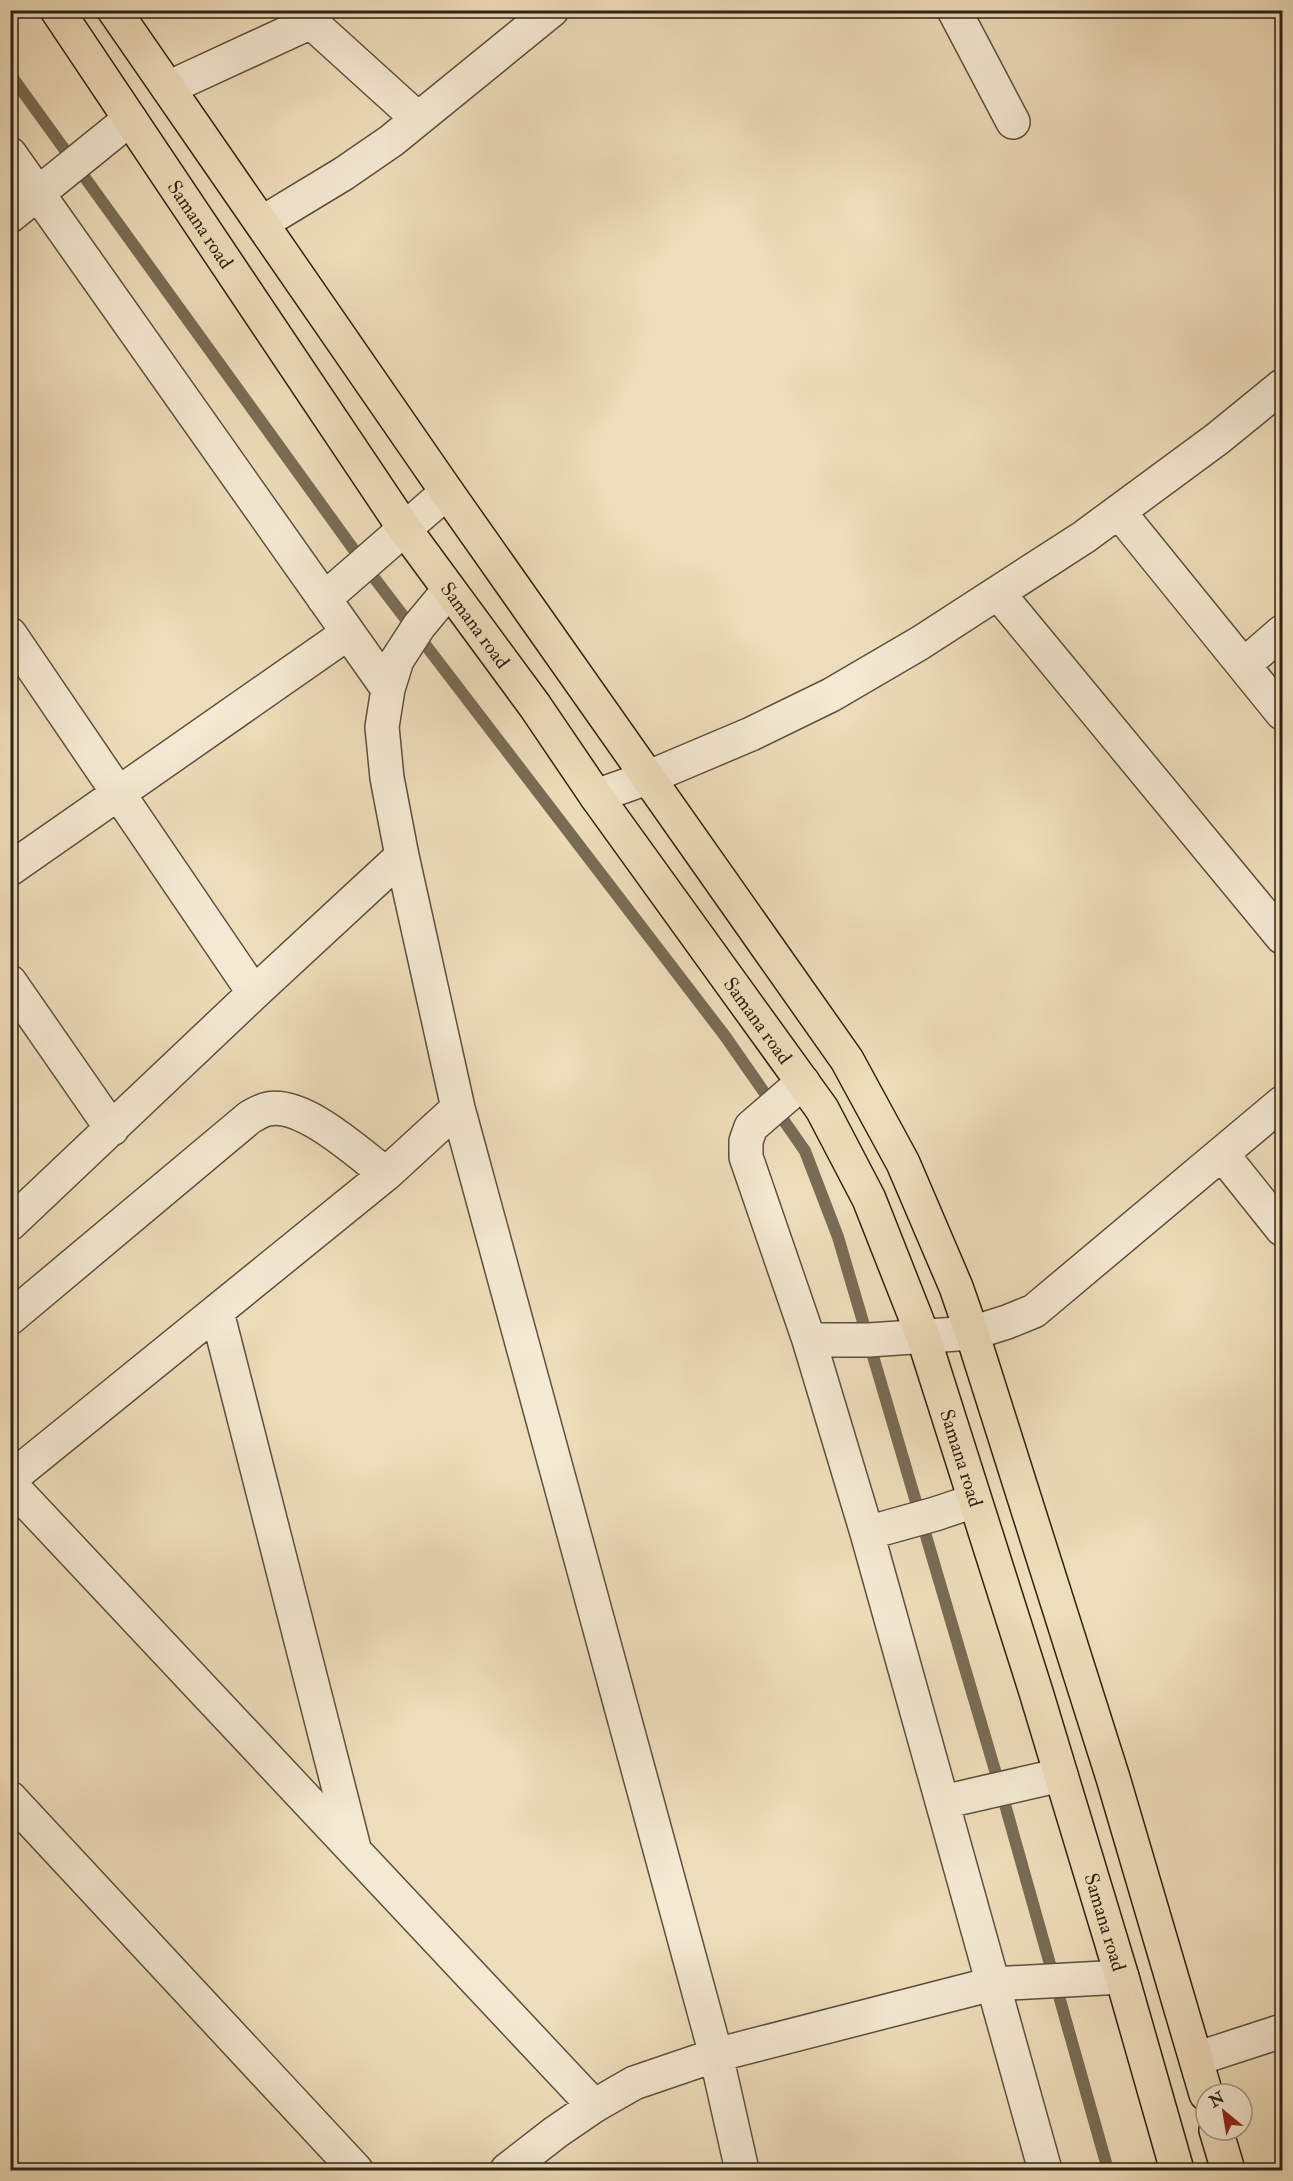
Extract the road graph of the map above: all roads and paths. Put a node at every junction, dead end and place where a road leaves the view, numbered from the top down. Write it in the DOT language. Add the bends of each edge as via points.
graph roads {
  1 [pos="57,10"];
  2 [pos="114,10"];
  3 [pos="954,10"];
  4 [pos="308,16"];
  5 [pos="534,16"];
  6 [pos="168,88"];
  7 [pos="130,119"];
  8 [pos="418,119"];
  9 [pos="1013,122"];
  10 [pos="10,154"];
  11 [pos="39,194"];
  12 [pos="10,216"];
  13 [pos="262,224"];
  14 [pos="1282,386"];
  15 [pos="447,492"];
  16 [pos="1119,512"];
  17 [pos="404,528"];
  18 [pos="449,590"];
  19 [pos="998,593"];
  20 [pos="324,598"];
  21 [pos="1282,632"];
  22 [pos="348,633"];
  23 [pos="10,634"];
  24 [pos="1244,665"];
  25 [pos="392,674"];
  26 [pos="1282,713"];
  27 [pos="647,778"];
  28 [pos="118,794"];
  29 [pos="596,796"];
  30 [pos="402,855"];
  31 [pos="10,869"];
  32 [pos="1282,937"];
  33 [pos="10,982"];
  34 [pos="254,993"];
  35 [pos="803,1082"];
  36 [pos="1282,1103"];
  37 [pos="458,1108"];
  38 [pos="112,1129"];
  39 [pos="1221,1154"];
  40 [pos="386,1174"];
  41 [pos="10,1224"];
  42 [pos="1282,1229"];
  43 [pos="217,1312"];
  44 [pos="10,1317"];
  45 [pos="972,1333"];
  46 [pos="923,1336"];
  47 [pos="823,1340"];
  48 [pos="10,1479"];
  49 [pos="10,1485"];
  50 [pos="974,1501"];
  51 [pos="867,1533"];
  52 [pos="1061,1775"];
  53 [pos="973,1794"];
  54 [pos="10,1798"];
  55 [pos="355,1852"];
  56 [pos="1122,1977"];
  57 [pos="992,1984"];
  58 [pos="1282,2031"];
  59 [pos="716,2055"];
  60 [pos="1196,2059"];
  61 [pos="1203,2082"];
  62 [pos="594,2106"];
  63 [pos="1220,2142"];
  64 [pos="357,2170"];
  65 [pos="507,2170"];
  66 [pos="742,2170"];
  67 [pos="1045,2170"];
  68 [pos="1177,2170"];
  69 [pos="1228,2170"];
  1 -- 7 [label="main road, Samana road"];
  2 -- 6 [label="main road"];
  3 -- 9 [label="street"];
  4 -- 6 [label="street"];
  4 -- 8 [label="street"];
  5 -- 8 [label="street"];
  6 -- 13 [label="main road"];
  7 -- 11 [label="street"];
  7 -- 17 [label="main road, Samana road"];
  8 -- 13 [label="street" via="343,174"];
  10 -- 11 [label="street"];
  11 -- 12 [label="street"];
  11 -- 20 [label="street"];
  13 -- 15 [label="main road"];
  14 -- 16 [label="street"];
  15 -- 17 [label="street"];
  15 -- 27 [label="main road"];
  16 -- 19 [label="street"];
  16 -- 24 [label="street"];
  17 -- 18 [label="main road, Samana road"];
  17 -- 20 [label="street"];
  18 -- 25 [label="street" via="419,626"];
  18 -- 29 [label="main road, Samana road"];
  19 -- 27 [label="street" via="831,695"];
  19 -- 32 [label="street"];
  20 -- 22 [label="street"];
  21 -- 24 [label="street"];
  22 -- 25 [label="street"];
  22 -- 28 [label="street"];
  23 -- 28 [label="street"];
  24 -- 26 [label="street"];
  25 -- 30 [label="street" via="382,727"];
  27 -- 29 [label="street"];
  27 -- 45 [label="main road" via="847,1060 903,1163"];
  28 -- 31 [label="street"];
  28 -- 34 [label="street"];
  29 -- 35 [label="main road, Samana road"];
  30 -- 34 [label="street"];
  30 -- 37 [label="street"];
  33 -- 38 [label="street"];
  34 -- 38 [label="street"];
  35 -- 46 [label="main road, Samana road" via="822,1109 869,1198"];
  35 -- 47 [label="street" via="761,1118 746,1141 746,1157"];
  36 -- 39 [label="street"];
  37 -- 40 [label="street"];
  37 -- 59 [label="street"];
  38 -- 41 [label="street"];
  39 -- 42 [label="street"];
  39 -- 45 [label="street" via="1034,1311"];
  40 -- 43 [label="street"];
  40 -- 44 [label="street" via="314,1120 293,1110 269,1109 250,1117"];
  43 -- 48 [label="street"];
  43 -- 55 [label="street"];
  45 -- 46 [label="street"];
  45 -- 60 [label="main road" via="1113,1778"];
  46 -- 47 [label="street"];
  46 -- 50 [label="main road, Samana road"];
  47 -- 51 [label="street"];
  49 -- 55 [label="street"];
  50 -- 51 [label="street"];
  50 -- 52 [label="main road, Samana road"];
  51 -- 53 [label="street"];
  52 -- 53 [label="street"];
  52 -- 56 [label="main road, Samana road"];
  53 -- 57 [label="street"];
  54 -- 64 [label="street"];
  55 -- 62 [label="street"];
  56 -- 57 [label="street"];
  56 -- 68 [label="main road, Samana road"];
  57 -- 59 [label="street"];
  57 -- 67 [label="street"];
  58 -- 60 [label="street"];
  59 -- 62 [label="street" via="634,2083"];
  59 -- 66 [label="street"];
  60 -- 61 [label="main road"];
  62 -- 65 [label="street"];
  63 -- 69 [label="main road"];
}
